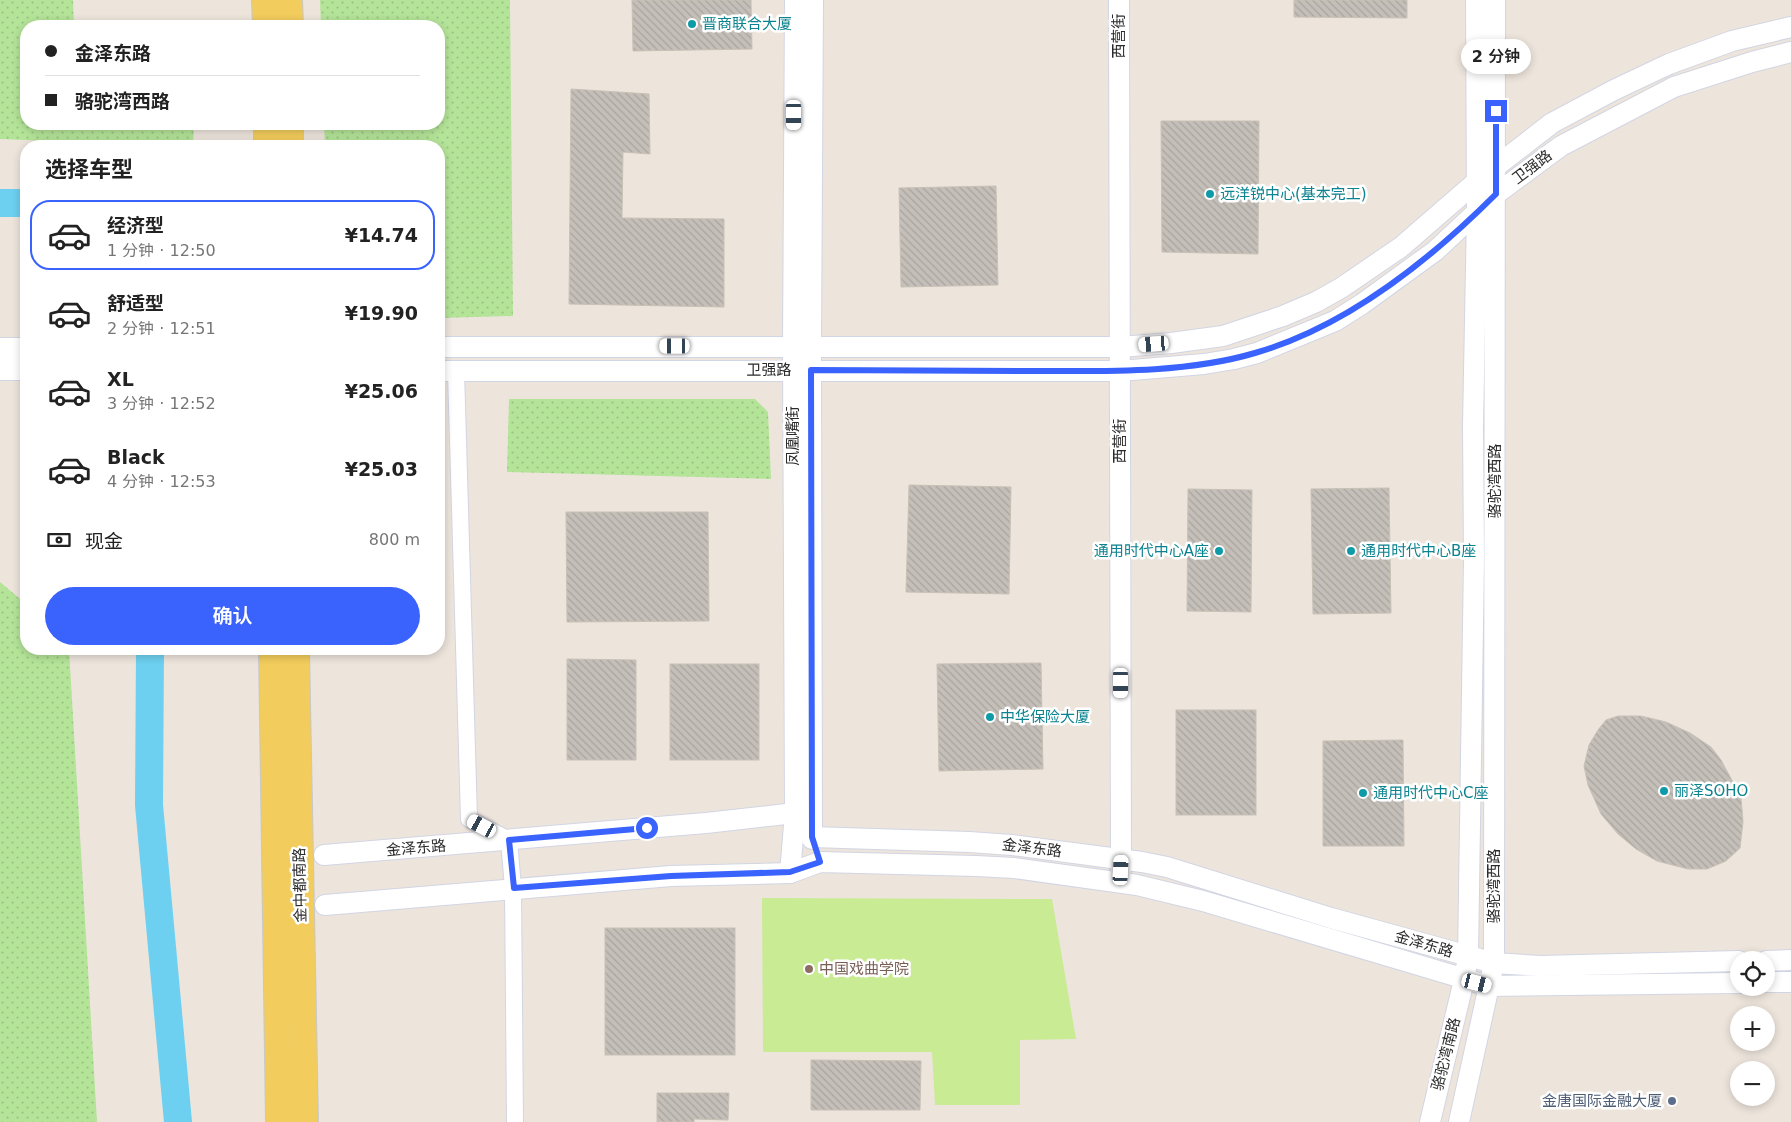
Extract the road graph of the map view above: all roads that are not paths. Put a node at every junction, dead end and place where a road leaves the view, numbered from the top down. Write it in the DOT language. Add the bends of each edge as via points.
graph roads {
  1 [pos="265,0"];
  2 [pos="289,0"];
  3 [pos="795,0"];
  4 [pos="813,0"];
  5 [pos="1119,0"];
  6 [pos="1476,0"];
  7 [pos="1495,0"];
  8 [pos="266,20"];
  9 [pos="290,20"];
  10 [pos="1791,27"];
  11 [pos="1791,52"];
  12 [pos="1496,166"];
  13 [pos="1476,182"];
  14 [pos="1496,194"];
  15 [pos="1477,213"];
  16 [pos="802,346"];
  17 [pos="445,347"];
  18 [pos="1120,347"];
  19 [pos="0,350"];
  20 [pos="20,350"];
  21 [pos="0,368"];
  22 [pos="20,368"];
  23 [pos="802,370"];
  24 [pos="447,371"];
  25 [pos="1120,371"];
  26 [pos="272,655"];
  27 [pos="296,655"];
  28 [pos="795,813"];
  29 [pos="812,837"];
  30 [pos="509,840"];
  31 [pos="324,855"];
  32 [pos="1121,859"];
  33 [pos="820,862"];
  34 [pos="790,872"];
  35 [pos="1120,882"];
  36 [pos="514,888"];
  37 [pos="325,905"];
  38 [pos="1468,957"];
  39 [pos="1791,960"];
  40 [pos="1775,961"];
  41 [pos="1730,962"];
  42 [pos="1494,963"];
  43 [pos="1464,980"];
  44 [pos="1775,982"];
  45 [pos="1791,982"];
  46 [pos="1730,983"];
  47 [pos="1489,986"];
  48 [pos="279,1122"];
  49 [pos="305,1122"];
  50 [pos="515,1122"];
  51 [pos="1430,1122"];
  52 [pos="1459,1122"];
  1 -- 8 [label="main road"];
  2 -- 9 [label="main road"];
  3 -- 16 [label="street, 凤凰嘴街"];
  4 -- 16 [label="street, 凤凰嘴街"];
  5 -- 18 [label="street, 西营街"];
  6 -- 13 [label="street, 骆驼湾西路"];
  7 -- 12 [label="street, 骆驼湾西路"];
  10 -- 12 [label="street, 卫强路" via="1732,41 1669,64 1552,123"];
  11 -- 14 [label="street, 卫强路" via="1674,87 1560,146"];
  12 -- 13 [label="street, 卫强路"];
  12 -- 14 [label="street, 骆驼湾西路"];
  13 -- 15 [label="street, 骆驼湾西路"];
  13 -- 18 [label="street, 卫强路" via="1401,247 1316,302 1224,336"];
  14 -- 15 [label="street, 卫强路"];
  14 -- 42 [label="street, 骆驼湾西路"];
  15 -- 25 [label="street, 卫强路" via="1435,251 1362,304 1299,337 1234,359"];
  15 -- 38 [label="street, 骆驼湾西路"];
  16 -- 17 [label="street, 卫强路"];
  16 -- 18 [label="street, 卫强路"];
  16 -- 23 [label="street, 凤凰嘴街"];
  18 -- 25 [label="street, 西营街"];
  19 -- 20 [label="main road"];
  21 -- 22 [label="main road"];
  23 -- 24 [label="street, 卫强路"];
  23 -- 25 [label="street, 卫强路"];
  23 -- 28 [label="street, 凤凰嘴街"];
  23 -- 29 [label="street, 凤凰嘴街"];
  24 -- 30 [label="street" via="469,819"];
  25 -- 32 [label="street, 西营街"];
  26 -- 48 [label="main road, 金中都南路"];
  27 -- 49 [label="main road, 金中都南路"];
  28 -- 29 [label="street"];
  28 -- 30 [label="street, 金泽东路"];
  28 -- 34 [label="street, 凤凰嘴街"];
  29 -- 32 [label="street, 金泽东路" via="970,842"];
  29 -- 33 [label="street, 凤凰嘴街"];
  30 -- 31 [label="street, 金泽东路"];
  30 -- 36 [label="street"];
  32 -- 35 [label="street, 西营街"];
  32 -- 38 [label="street, 金泽东路" via="1166,867"];
  33 -- 34 [label="street, 金泽东路"];
  33 -- 35 [label="street, 金泽东路" via="1014,868"];
  34 -- 36 [label="street, 金泽东路" via="671,876"];
  35 -- 43 [label="street, 金泽东路" via="1203,901"];
  36 -- 37 [label="street, 金泽东路"];
  36 -- 50 [label="street"];
  38 -- 42 [label="street, 金泽东路"];
  38 -- 43 [label="street, 骆驼湾南路"];
  39 -- 40 [label="street"];
  41 -- 42 [label="street, 金泽东路" via="1540,966"];
  42 -- 47 [label="street, 骆驼湾南路"];
  43 -- 47 [label="street, 金泽东路"];
  43 -- 51 [label="street, 骆驼湾南路"];
  44 -- 45 [label="street"];
  46 -- 47 [label="street, 金泽东路"];
  47 -- 52 [label="street, 骆驼湾南路"];
}
